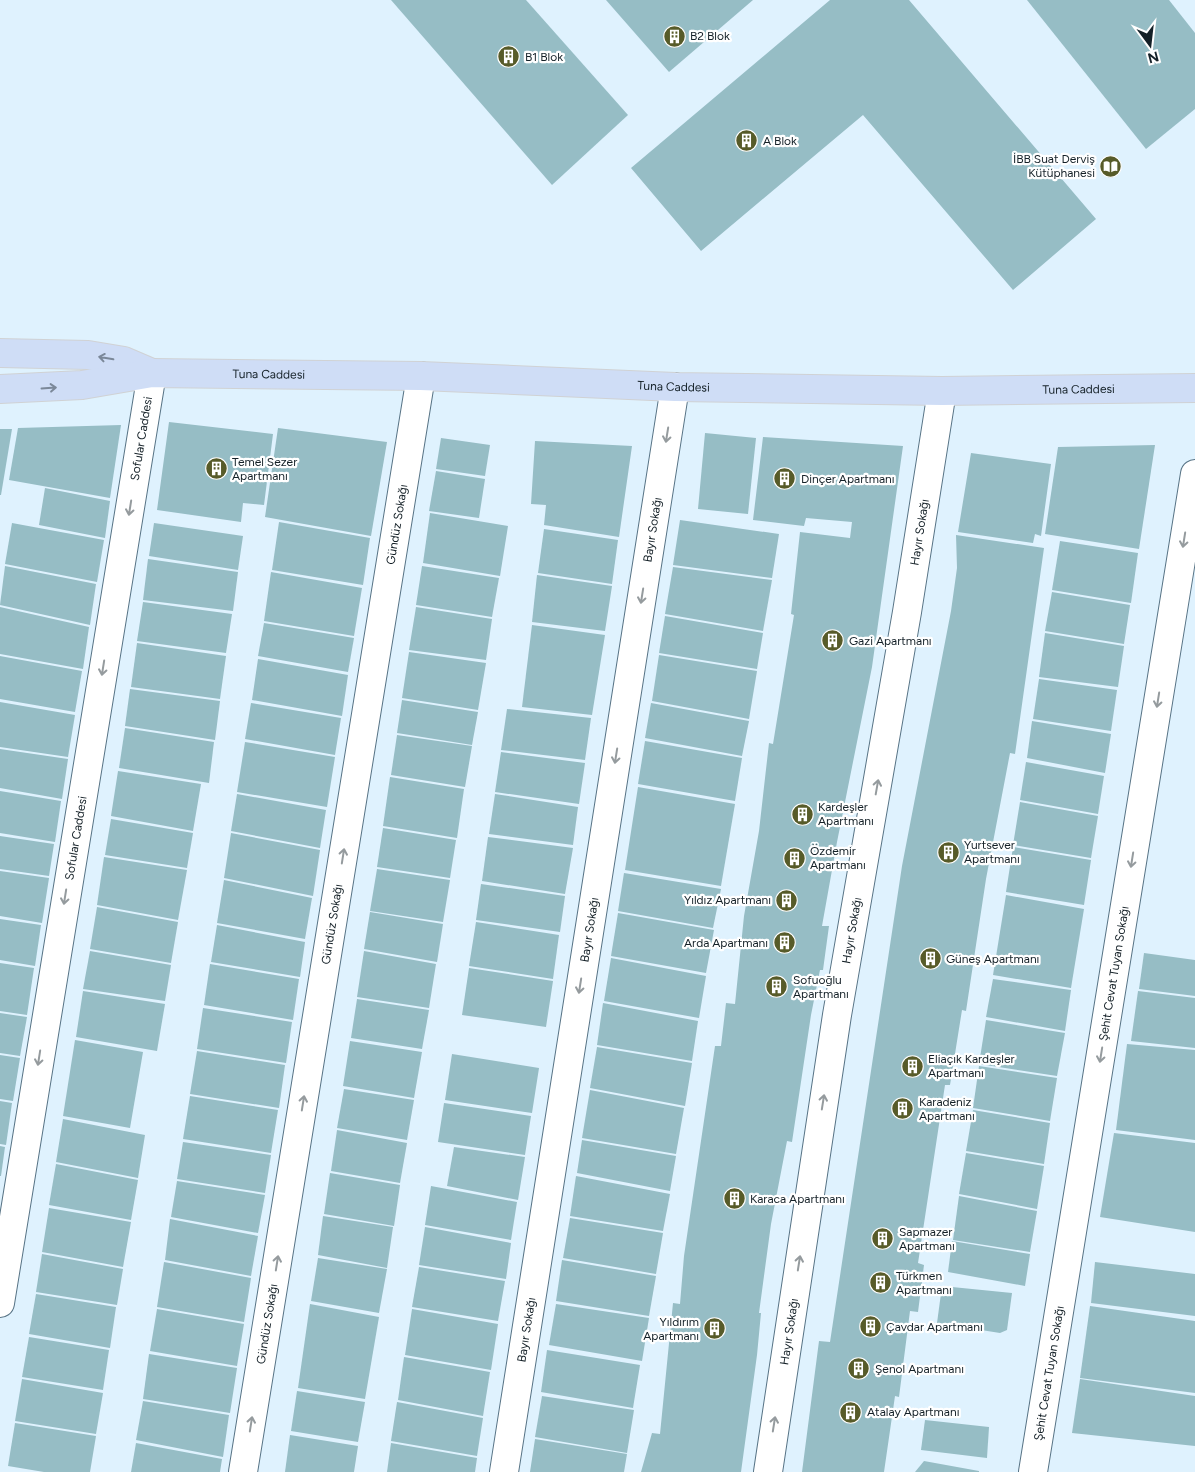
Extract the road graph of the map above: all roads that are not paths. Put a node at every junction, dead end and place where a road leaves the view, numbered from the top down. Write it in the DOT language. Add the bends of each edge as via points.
graph roads {
  1 [pos="0,353"];
  2 [pos="152,373"];
  3 [pos="421,376"];
  4 [pos="674,387"];
  5 [pos="1195,388"];
  6 [pos="0,389"];
  7 [pos="942,391"];
  8 [pos="1195,474"];
  9 [pos="0,1303"];
  10 [pos="243,1472"];
  11 [pos="504,1472"];
  12 [pos="768,1472"];
  13 [pos="1033,1472"];
  2 -- 1 [label="main road, Tuna Caddesi, one-way" via="124,361 88,355"];
  2 -- 3 [label="main road, Tuna Caddesi"];
  6 -- 2 [label="main road, Tuna Caddesi, one-way" via="82,386"];
  2 -- 9 [label="street, Sofular Caddesi, one-way"];
  3 -- 4 [label="main road, Tuna Caddesi"];
  10 -- 3 [label="street, Gündüz Sokağı, one-way"];
  4 -- 7 [label="main road, Tuna Caddesi"];
  4 -- 11 [label="street, Bayır Sokağı, one-way"];
  5 -- 7 [label="main road, Tuna Caddesi"];
  12 -- 7 [label="street, Hayır Sokağı, one-way" via="837,1014"];
  8 -- 13 [label="street, Şehit Cevat Tuyan Sokağı, one-way"];
}
